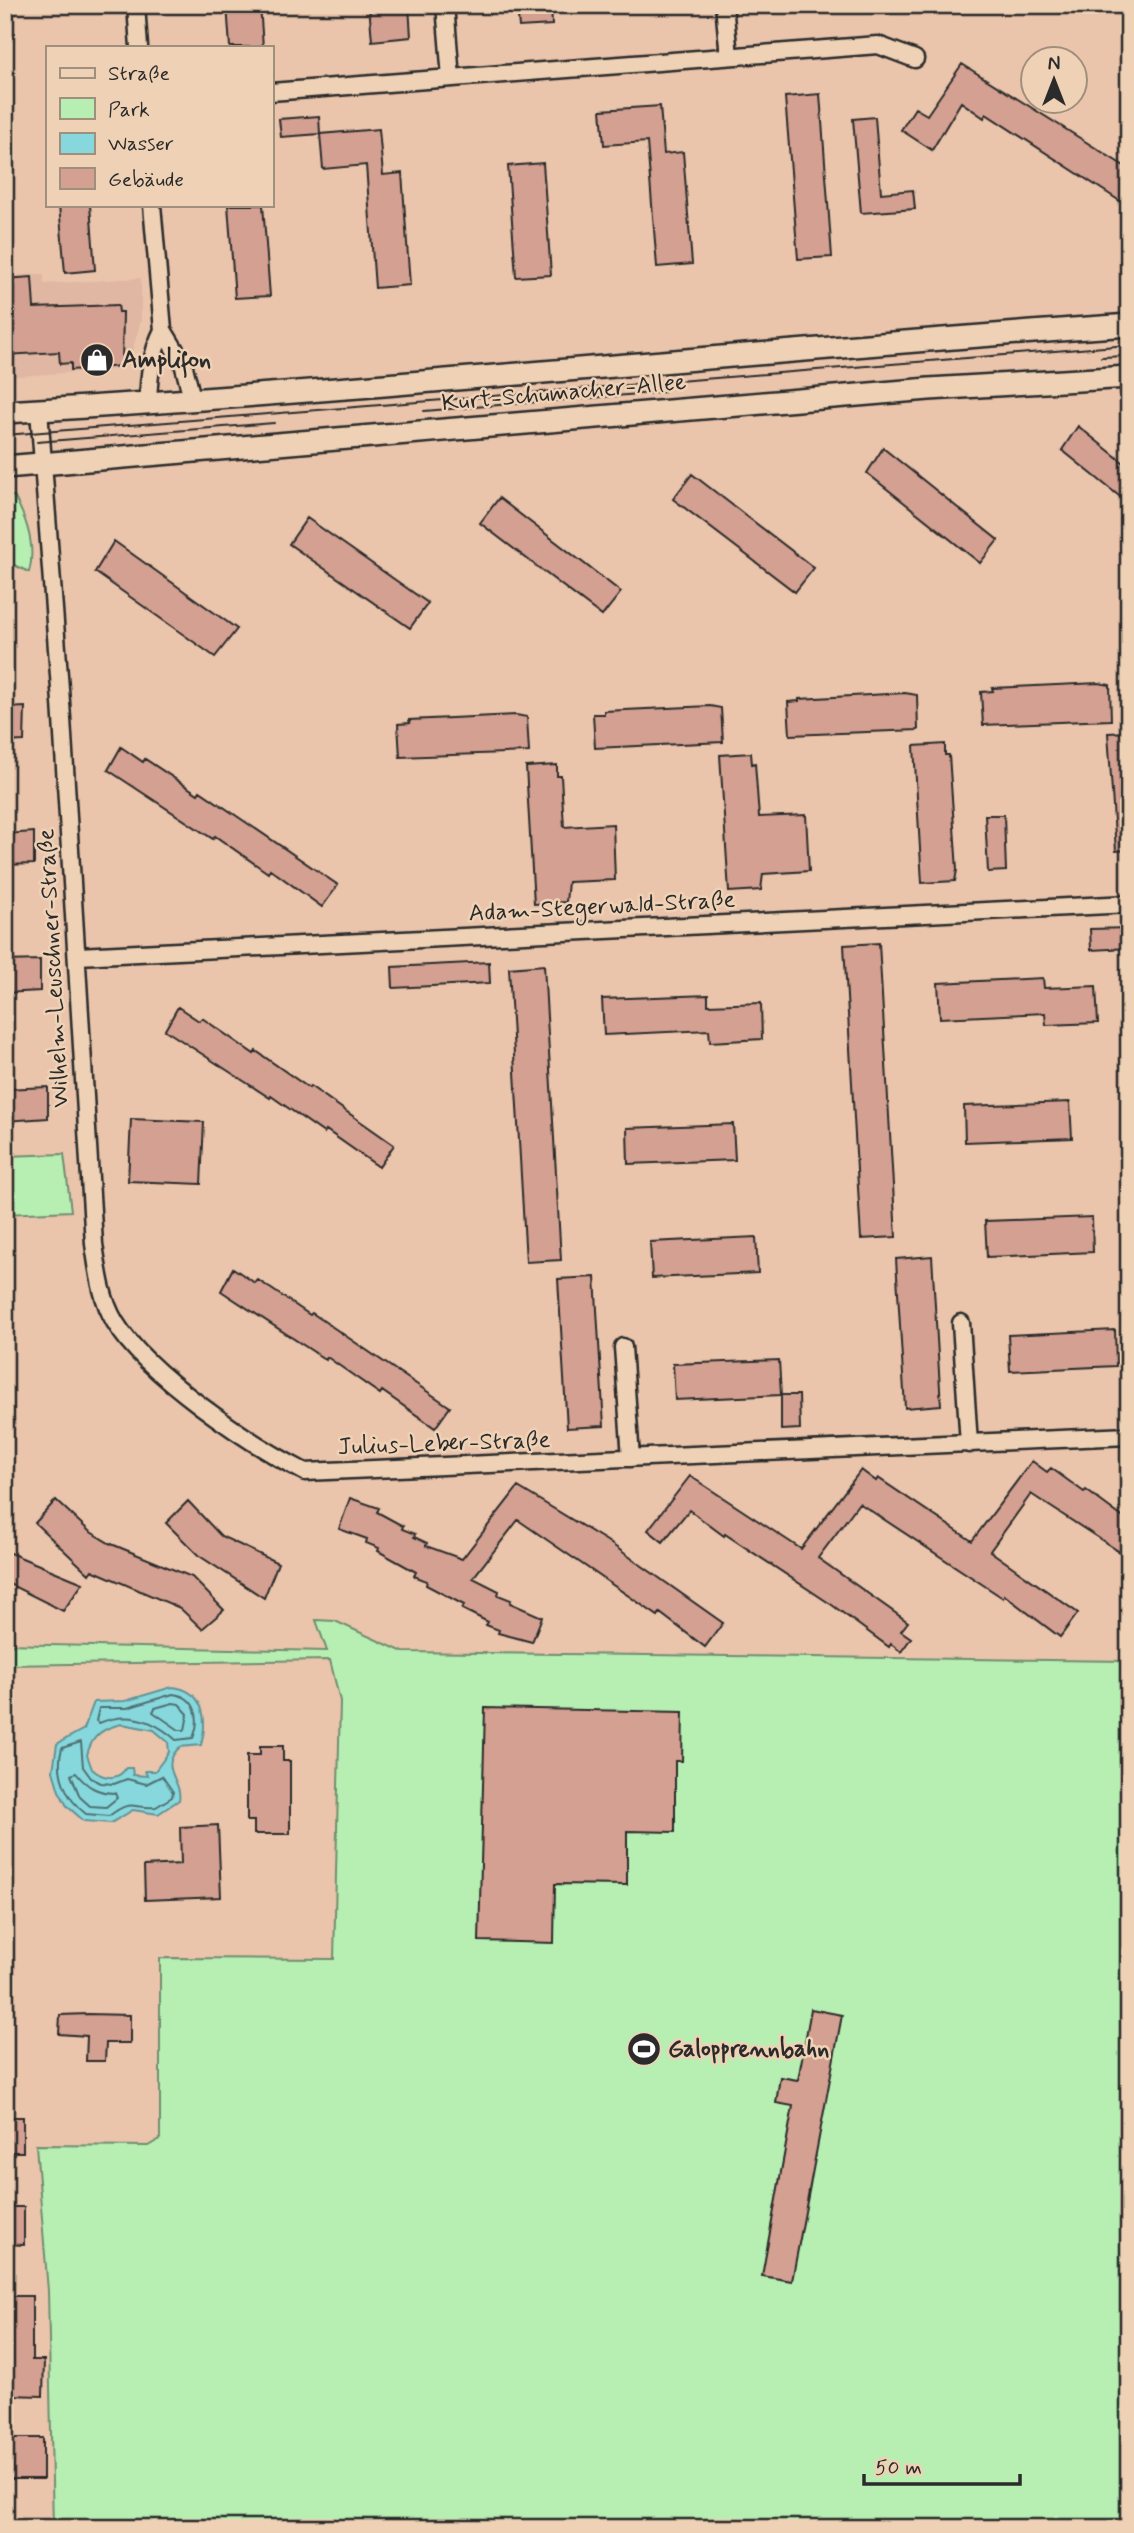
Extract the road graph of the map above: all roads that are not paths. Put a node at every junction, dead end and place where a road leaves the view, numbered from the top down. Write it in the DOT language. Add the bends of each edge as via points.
graph roads {
  1 [pos="136,5"];
  2 [pos="445,5"];
  3 [pos="724,5"];
  4 [pos="139,46"];
  5 [pos="729,56"];
  6 [pos="915,59"];
  7 [pos="451,78"];
  8 [pos="273,92"];
  9 [pos="152,206"];
  10 [pos="1129,325"];
  11 [pos="163,330"];
  12 [pos="1129,377"];
  13 [pos="191,398"];
  14 [pos="148,402"];
  15 [pos="38,410"];
  16 [pos="5,412"];
  17 [pos="44,462"];
  18 [pos="5,467"];
  19 [pos="1129,904"];
  20 [pos="78,956"];
  21 [pos="961,1323"];
  22 [pos="623,1348"];
  23 [pos="1129,1436"];
  24 [pos="969,1444"];
  25 [pos="265,1451"];
  26 [pos="631,1458"];
  1 -- 4 [label="street"];
  2 -- 7 [label="street"];
  3 -- 5 [label="street"];
  5 -- 6 [label="street" via="878,45"];
  5 -- 7 [label="street"];
  7 -- 8 [label="street"];
  9 -- 11 [label="street"];
  10 -- 13 [label="street, Kurt-Schumacher-Allee"];
  11 -- 13 [label="street" via="183,363"];
  11 -- 14 [label="street" via="152,357"];
  12 -- 17 [label="street, Kurt-Schumacher-Allee" via="929,389"];
  13 -- 14 [label="street, Kurt-Schumacher-Allee"];
  14 -- 15 [label="street, Kurt-Schumacher-Allee"];
  15 -- 16 [label="street, Kurt-Schumacher-Allee"];
  15 -- 17 [label="street, Wilhelm-Leuschner-Straße"];
  17 -- 18 [label="street, Kurt-Schumacher-Allee"];
  17 -- 20 [label="street, Wilhelm-Leuschner-Straße"];
  19 -- 20 [label="street, Adam-Stegerwald-Straße"];
  20 -- 25 [label="street, Wilhelm-Leuschner-Straße" via="89,1187 104,1295 114,1320 150,1364"];
  21 -- 24 [label="street"];
  22 -- 26 [label="street"];
  23 -- 24 [label="street, Julius-Leber-Straße"];
  24 -- 26 [label="street, Julius-Leber-Straße"];
  25 -- 26 [label="street, Julius-Leber-Straße" via="305,1472"];
}
